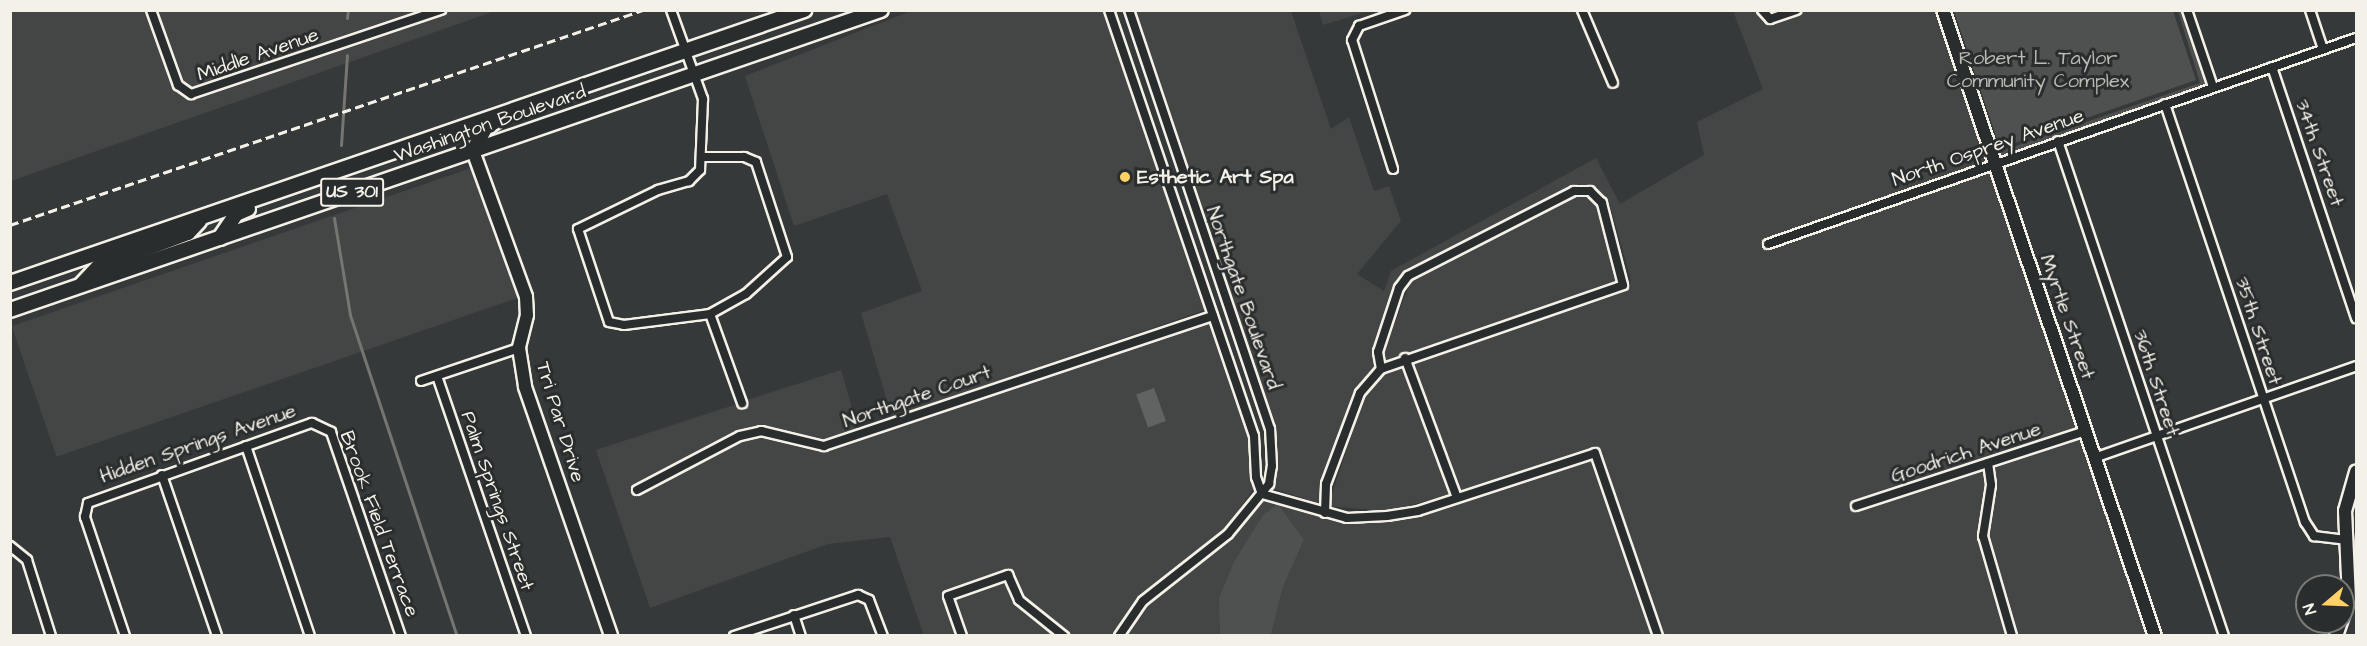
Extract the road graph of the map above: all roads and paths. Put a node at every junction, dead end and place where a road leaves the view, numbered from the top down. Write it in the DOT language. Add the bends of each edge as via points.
graph roads {
  1 [pos="151,10"];
  2 [pos="441,10"];
  3 [pos="671,10"];
  4 [pos="804,10"];
  5 [pos="881,10"];
  6 [pos="1109,10"];
  7 [pos="1129,10"];
  8 [pos="1405,10"];
  9 [pos="1582,10"];
  10 [pos="1762,10"];
  11 [pos="1796,10"];
  12 [pos="1943,10"];
  13 [pos="2187,10"];
  14 [pos="2310,10"];
  15 [pos="2356,38"];
  16 [pos="2323,50"];
  17 [pos="686,52"];
  18 [pos="2272,68"];
  19 [pos="695,75"];
  20 [pos="598,82"];
  21 [pos="1613,83"];
  22 [pos="2213,87"];
  23 [pos="2165,104"];
  24 [pos="2058,141"];
  25 [pos="473,151"];
  26 [pos="701,157"];
  27 [pos="1995,164"];
  28 [pos="1393,169"];
  29 [pos="335,172"];
  30 [pos="201,218"];
  31 [pos="220,238"];
  32 [pos="1768,244"];
  33 [pos="57,267"];
  34 [pos="10,283"];
  35 [pos="81,286"];
  36 [pos="10,292"];
  37 [pos="10,310"];
  38 [pos="710,314"];
  39 [pos="1214,316"];
  40 [pos="2356,318"];
  41 [pos="519,348"];
  42 [pos="1405,358"];
  43 [pos="2356,366"];
  44 [pos="1381,369"];
  45 [pos="437,376"];
  46 [pos="421,381"];
  47 [pos="2264,399"];
  48 [pos="742,403"];
  49 [pos="324,425"];
  50 [pos="2085,431"];
  51 [pos="2156,436"];
  52 [pos="246,446"];
  53 [pos="2094,458"];
  54 [pos="1988,463"];
  55 [pos="2356,472"];
  56 [pos="162,475"];
  57 [pos="637,490"];
  58 [pos="1262,494"];
  59 [pos="1457,498"];
  60 [pos="1856,506"];
  61 [pos="1325,513"];
  62 [pos="2346,540"];
  63 [pos="10,546"];
  64 [pos="794,615"];
  65 [pos="51,636"];
  66 [pos="125,636"];
  67 [pos="218,636"];
  68 [pos="310,636"];
  69 [pos="401,636"];
  70 [pos="526,636"];
  71 [pos="611,636"];
  72 [pos="734,636"];
  73 [pos="801,636"];
  74 [pos="883,636"];
  75 [pos="962,636"];
  76 [pos="1064,636"];
  77 [pos="1119,636"];
  78 [pos="1658,636"];
  79 [pos="2012,636"];
  80 [pos="2155,636"];
  81 [pos="2224,636"];
  82 [pos="2336,636"];
  1 -- 2 [label="street, Middle Avenue" via="174,77 189,94 205,92"];
  3 -- 17 [label="street"];
  4 -- 17 [label="main road, Washington Boulevard / US 301"];
  5 -- 19 [label="main road, Washington Boulevard / US 301"];
  6 -- 39 [label="street, Northgate Boulevard"];
  7 -- 58 [label="street, Northgate Boulevard" via="1270,429 1272,466"];
  8 -- 28 [label="street" via="1359,26 1352,40"];
  9 -- 21 [label="street"];
  10 -- 11 [label="street" via="1770,20"];
  12 -- 27 [label="street, Myrtle Street"];
  13 -- 22 [label="street"];
  14 -- 16 [label="street"];
  15 -- 16 [label="street, North Osprey Avenue"];
  16 -- 18 [label="street, North Osprey Avenue"];
  17 -- 19 [label="street"];
  17 -- 20 [label="main road, Washington Boulevard / US 301"];
  18 -- 22 [label="street, North Osprey Avenue"];
  18 -- 40 [label="street, 34th Street"];
  19 -- 25 [label="main road, Washington Boulevard / US 301"];
  19 -- 26 [label="street" via="703,99"];
  20 -- 25 [label="main road" via="491,123"];
  20 -- 29 [label="main road, Washington Boulevard / US 301"];
  22 -- 23 [label="street, North Osprey Avenue"];
  23 -- 24 [label="street, North Osprey Avenue"];
  23 -- 47 [label="street, 35th Street"];
  24 -- 27 [label="street, North Osprey Avenue"];
  24 -- 51 [label="street, 36th Street"];
  25 -- 31 [label="main road, Washington Boulevard / US 301"];
  25 -- 41 [label="street, Tri Par Drive" via="526,297 527,315"];
  26 -- 38 [label="street" via="744,157 756,162 787,251 787,257 746,294"];
  26 -- 38 [label="street" via="694,178 658,190 578,233 609,322 624,325"];
  27 -- 32 [label="street, North Osprey Avenue"];
  27 -- 50 [label="street, Myrtle Street"];
  29 -- 30 [label="main road, Washington Boulevard / US 301"];
  29 -- 31 [label="main road" via="322,182 238,212"];
  30 -- 33 [label="main road, Washington Boulevard / US 301"];
  30 -- 35 [label="main road" via="188,233 98,267"];
  31 -- 35 [label="main road, Washington Boulevard / US 301"];
  33 -- 34 [label="main road, Washington Boulevard / US 301"];
  33 -- 36 [label="main road"];
  35 -- 37 [label="main road, Washington Boulevard / US 301"];
  38 -- 48 [label="street"];
  39 -- 57 [label="street, Northgate Court" via="824,446 761,431 740,436"];
  39 -- 58 [label="street, Northgate Boulevard" via="1254,436 1256,477"];
  41 -- 45 [label="street"];
  41 -- 71 [label="street, Tri Par Drive" via="530,404"];
  42 -- 44 [label="street"];
  42 -- 44 [label="street" via="1623,285 1602,203 1590,191 1574,191 1408,276 1399,288 1378,352"];
  42 -- 59 [label="street"];
  43 -- 47 [label="street"];
  44 -- 61 [label="street" via="1360,393 1326,484"];
  45 -- 46 [label="street"];
  45 -- 70 [label="street, Palm Springs Street"];
  47 -- 51 [label="street"];
  47 -- 62 [label="street, 35th Street" via="2309,531 2322,539"];
  49 -- 52 [label="street, Hidden Springs Avenue" via="312,423"];
  49 -- 69 [label="street, Brook Field Terrace" via="331,432"];
  50 -- 53 [label="street, Myrtle Street"];
  50 -- 54 [label="street, Goodrich Avenue"];
  51 -- 53 [label="street"];
  51 -- 81 [label="street, 36th Street"];
  52 -- 56 [label="street, Hidden Springs Avenue"];
  52 -- 68 [label="street"];
  53 -- 80 [label="street, Myrtle Street"];
  54 -- 60 [label="street, Goodrich Avenue"];
  54 -- 79 [label="street" via="1991,485 1983,536"];
  55 -- 62 [label="street" via="2345,511"];
  56 -- 66 [label="street, Hidden Springs Avenue" via="96,496 87,505 85,517"];
  56 -- 67 [label="street"];
  58 -- 61 [label="street"];
  58 -- 77 [label="street, Northgate Boulevard" via="1228,534 1143,601"];
  59 -- 61 [label="street" via="1387,516 1347,518"];
  59 -- 78 [label="street" via="1595,453"];
  62 -- 82 [label="street" via="2349,599"];
  63 -- 65 [label="street" via="27,560"];
  64 -- 72 [label="street"];
  64 -- 73 [label="street"];
  64 -- 74 [label="street" via="852,595 864,597"];
  75 -- 76 [label="street" via="948,596 1008,575 1019,600"];
}
